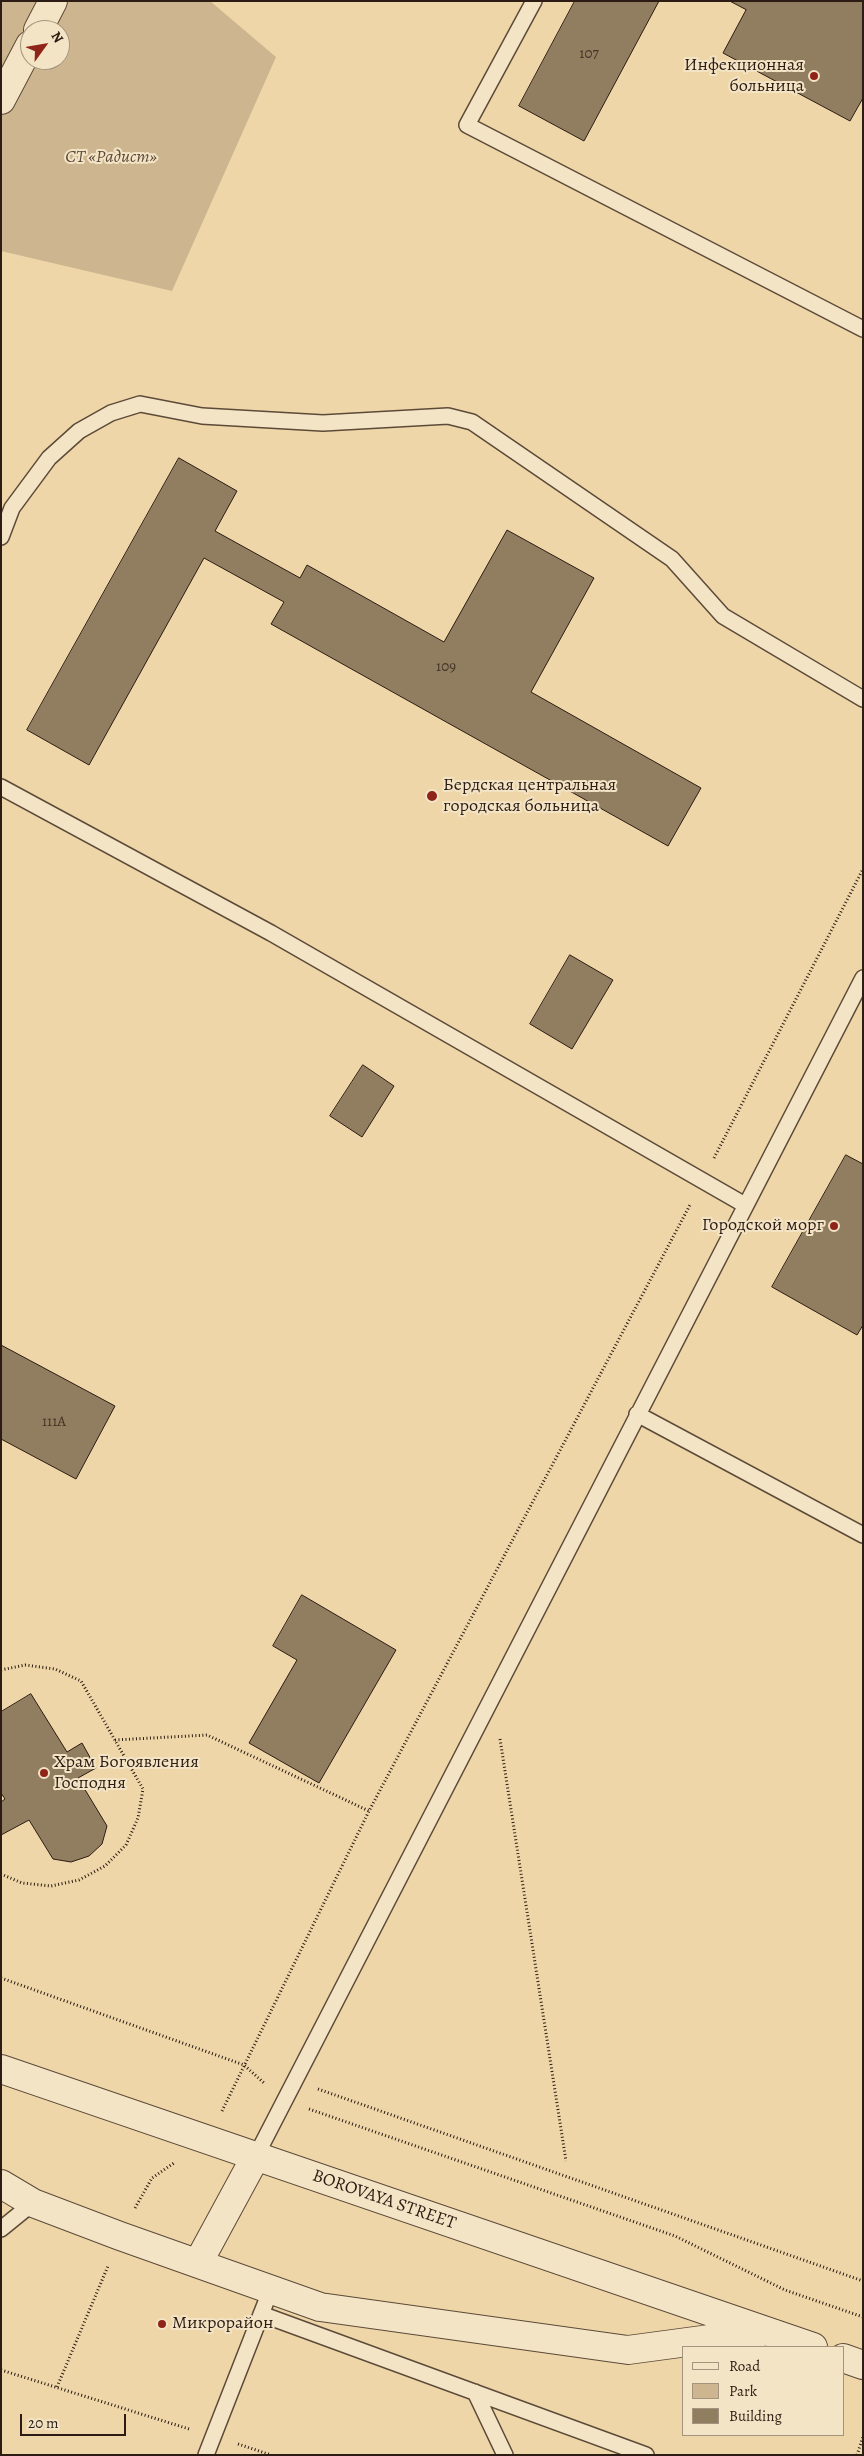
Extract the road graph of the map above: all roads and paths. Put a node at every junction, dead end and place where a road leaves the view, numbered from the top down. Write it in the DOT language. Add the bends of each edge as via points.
graph roads {
  1 [pos="53,1"];
  2 [pos="534,1"];
  3 [pos="43,20"];
  4 [pos="20,64"];
  5 [pos="1,100"];
  6 [pos="863,328"];
  7 [pos="1,537"];
  8 [pos="863,699"];
  9 [pos="1,786"];
  10 [pos="863,869"];
  11 [pos="863,978"];
  12 [pos="702,1182"];
  13 [pos="745,1205"];
  14 [pos="637,1414"];
  15 [pos="863,1535"];
  16 [pos="1,1670"];
  17 [pos="493,1694"];
  18 [pos="115,1740"];
  19 [pos="369,1811"];
  20 [pos="1,1874"];
  21 [pos="1,1978"];
  22 [pos="244,2065"];
  23 [pos="1,2069"];
  24 [pos="294,2081"];
  25 [pos="284,2101"];
  26 [pos="209,2140"];
  27 [pos="256,2156"];
  28 [pos="566,2161"];
  29 [pos="1,2184"];
  30 [pos="33,2203"];
  31 [pos="1,2229"];
  32 [pos="198,2262"];
  33 [pos="863,2281"];
  34 [pos="271,2289"];
  35 [pos="261,2314"];
  36 [pos="863,2317"];
  37 [pos="767,2331"];
  38 [pos="811,2346"];
  39 [pos="844,2358"];
  40 [pos="863,2365"];
  41 [pos="1,2370"];
  42 [pos="475,2392"];
  43 [pos="213,2436"];
  44 [pos="863,2437"];
  45 [pos="206,2455"];
  46 [pos="271,2455"];
  47 [pos="506,2455"];
  48 [pos="646,2455"];
  49 [pos="857,2455"];
  1 -- 3 [label="street"];
  2 -- 6 [label="lane" via="468,125"];
  4 -- 5 [label="street"];
  7 -- 8 [label="lane" via="12,508 50,458 79,431 111,413 140,404 202,416 323,423 448,416 472,422 672,559 723,616"];
  9 -- 12 [label="lane" via="358,981"];
  10 -- 12 [label="path"];
  11 -- 13 [label="lane"];
  12 -- 13 [label="lane"];
  12 -- 19 [label="path"];
  13 -- 14 [label="lane"];
  14 -- 15 [label="lane"];
  14 -- 17 [label="lane"];
  16 -- 18 [label="path" via="25,1665 55,1669 81,1681"];
  17 -- 24 [label="lane"];
  17 -- 28 [label="path"];
  18 -- 19 [label="path" via="206,1735"];
  18 -- 20 [label="path" via="143,1789 138,1818 126,1845 105,1866 79,1880 51,1886 22,1883"];
  19 -- 22 [label="path"];
  21 -- 22 [label="path"];
  22 -- 25 [label="path"];
  22 -- 26 [label="path"];
  23 -- 26 [label="street, BOROVAYA STREET"];
  24 -- 25 [label="lane"];
  24 -- 33 [label="path"];
  25 -- 27 [label="lane"];
  25 -- 36 [label="path" via="675,2236 785,2290"];
  26 -- 27 [label="street, BOROVAYA STREET"];
  27 -- 32 [label="street"];
  27 -- 37 [label="street, BOROVAYA STREET"];
  29 -- 30 [label="street, BOROVAYA STREET"];
  30 -- 31 [label="lane"];
  30 -- 32 [label="street, BOROVAYA STREET"];
  32 -- 34 [label="street, BOROVAYA STREET"];
  34 -- 35 [label="lane"];
  34 -- 37 [label="street, BOROVAYA STREET" via="320,2307 628,2350"];
  35 -- 42 [label="lane"];
  35 -- 43 [label="lane"];
  37 -- 38 [label="street, BOROVAYA STREET"];
  39 -- 40 [label="street"];
  41 -- 43 [label="path"];
  42 -- 47 [label="lane"];
  42 -- 48 [label="lane"];
  43 -- 45 [label="lane"];
  43 -- 46 [label="path"];
  44 -- 49 [label="path"];
}
